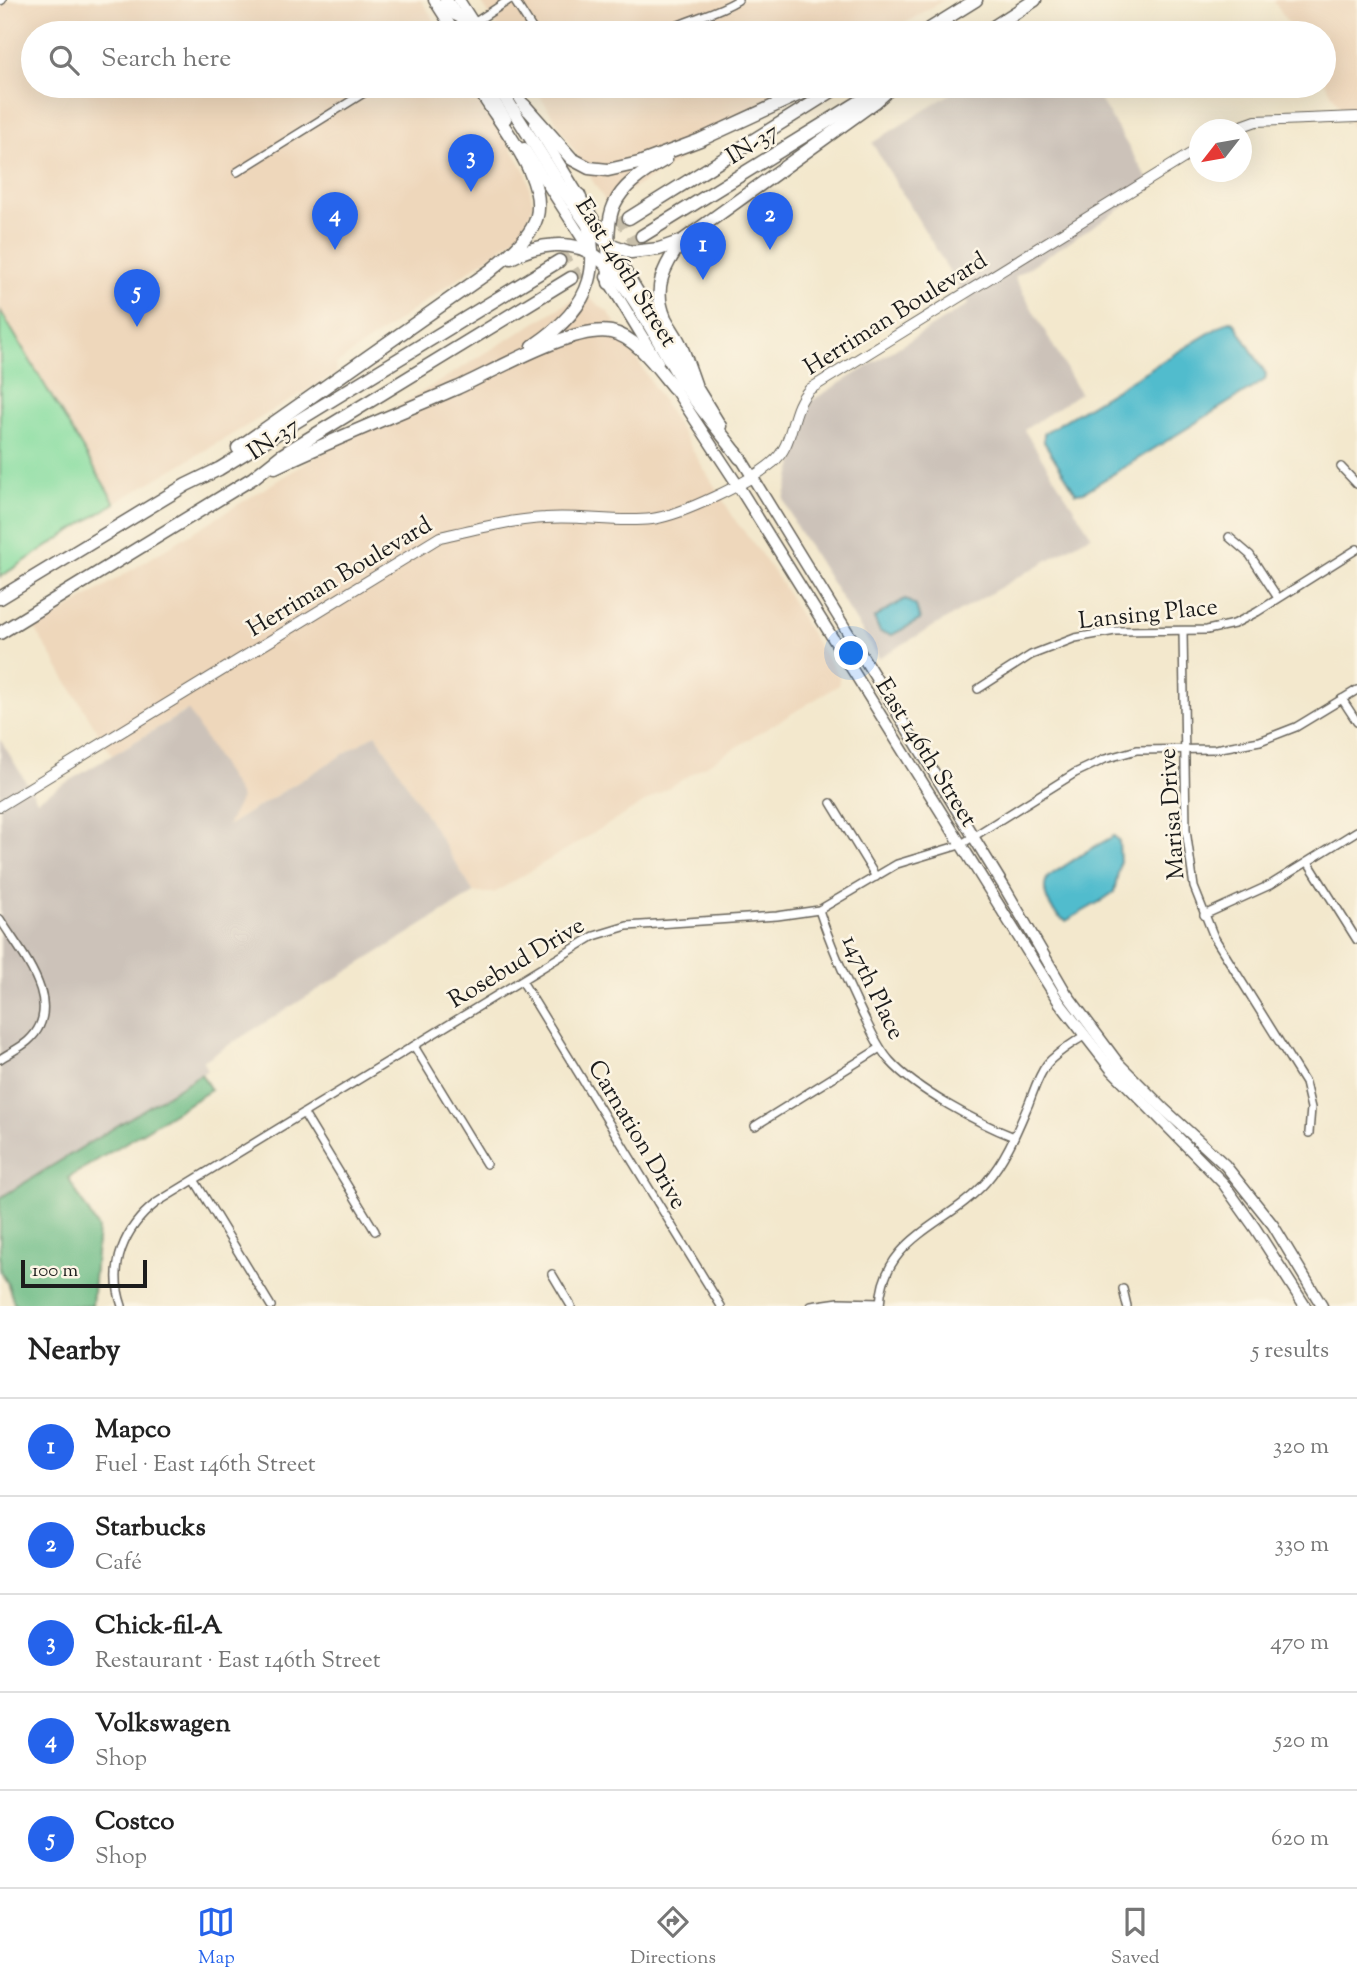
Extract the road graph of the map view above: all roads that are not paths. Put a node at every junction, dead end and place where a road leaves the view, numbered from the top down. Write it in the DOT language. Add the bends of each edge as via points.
graph roads {
  1 [pos="434,0"];
  2 [pos="446,0"];
  3 [pos="460,0"];
  4 [pos="512,0"];
  5 [pos="738,0"];
  6 [pos="976,0"];
  7 [pos="1035,0"];
  8 [pos="447,21"];
  9 [pos="466,21"];
  10 [pos="473,21"];
  11 [pos="486,21"];
  12 [pos="526,21"];
  13 [pos="683,21"];
  14 [pos="942,21"];
  15 [pos="1003,21"];
  16 [pos="356,98"];
  17 [pos="485,98"];
  18 [pos="492,98"];
  19 [pos="506,98"];
  20 [pos="520,98"];
  21 [pos="791,98"];
  22 [pos="821,98"];
  23 [pos="865,98"];
  24 [pos="878,98"];
  25 [pos="524,105"];
  26 [pos="1357,117"];
  27 [pos="1252,122"];
  28 [pos="700,140"];
  29 [pos="1189,154"];
  30 [pos="237,172"];
  31 [pos="579,195"];
  32 [pos="629,218"];
  33 [pos="590,228"];
  34 [pos="642,236"];
  35 [pos="682,241"];
  36 [pos="609,244"];
  37 [pos="593,254"];
  38 [pos="559,261"];
  39 [pos="609,269"];
  40 [pos="490,271"];
  41 [pos="570,278"];
  42 [pos="609,283"];
  43 [pos="510,362"];
  44 [pos="695,384"];
  45 [pos="674,388"];
  46 [pos="740,458"];
  47 [pos="1341,467"];
  48 [pos="751,476"];
  49 [pos="253,478"];
  50 [pos="737,484"];
  51 [pos="1357,484"];
  52 [pos="186,485"];
  53 [pos="1229,537"];
  54 [pos="1357,549"];
  55 [pos="0,598"];
  56 [pos="1278,598"];
  57 [pos="1182,631"];
  58 [pos="0,633"];
  59 [pos="978,690"];
  60 [pos="1357,690"];
  61 [pos="1342,699"];
  62 [pos="1357,722"];
  63 [pos="1185,750"];
  64 [pos="831,803"];
  65 [pos="0,806"];
  66 [pos="1357,831"];
  67 [pos="967,841"];
  68 [pos="1308,862"];
  69 [pos="876,877"];
  70 [pos="819,910"];
  71 [pos="1204,915"];
  72 [pos="0,919"];
  73 [pos="1357,940"];
  74 [pos="522,981"];
  75 [pos="1085,1035"];
  76 [pos="414,1046"];
  77 [pos="880,1048"];
  78 [pos="0,1059"];
  79 [pos="304,1114"];
  80 [pos="755,1126"];
  81 [pos="1309,1133"];
  82 [pos="1014,1137"];
  83 [pos="486,1164"];
  84 [pos="195,1181"];
  85 [pos="375,1231"];
  86 [pos="552,1274"];
  87 [pos="1123,1289"];
  88 [pos="880,1305"];
  89 [pos="122,1306"];
  90 [pos="271,1306"];
  91 [pos="571,1306"];
  92 [pos="721,1306"];
  93 [pos="811,1306"];
  94 [pos="1127,1306"];
  95 [pos="1305,1306"];
  96 [pos="1322,1306"];
  1 -- 8 [label="main road"];
  2 -- 9 [label="highway"];
  3 -- 10 [label="main road"];
  4 -- 11 [label="street"];
  4 -- 12 [label="street"];
  5 -- 13 [label="street"];
  6 -- 14 [label="highway"];
  7 -- 15 [label="highway"];
  16 -- 30 [label="street"];
  17 -- 40 [label="highway" via="537,185 539,200 532,228"];
  18 -- 37 [label="main road, East 146th Street"];
  19 -- 33 [label="highway"];
  20 -- 25 [label="main road, East 146th Street"];
  21 -- 28 [label="highway"];
  22 -- 32 [label="highway, IN-37"];
  23 -- 34 [label="highway, IN-37"];
  24 -- 35 [label="highway"];
  25 -- 28 [label="highway" via="564,153 596,169 618,169"];
  25 -- 31 [label="main road, East 146th Street"];
  26 -- 27 [label="street"];
  28 -- 36 [label="highway" via="630,182 611,209"];
  29 -- 48 [label="street, Herriman Boulevard" via="810,389 799,403 782,454"];
  31 -- 33 [label="highway"];
  31 -- 36 [label="main road, East 146th Street"];
  33 -- 36 [label="highway"];
  33 -- 37 [label="highway"];
  35 -- 36 [label="highway" via="647,252 620,250"];
  35 -- 44 [label="highway" via="661,274 659,299"];
  36 -- 39 [label="highway"];
  36 -- 44 [label="main road, East 146th Street"];
  37 -- 39 [label="highway"];
  37 -- 40 [label="highway" via="570,247 539,246"];
  37 -- 42 [label="main road, East 146th Street"];
  37 -- 43 [label="highway" via="589,282 576,310 555,332"];
  38 -- 52 [label="highway, IN-37"];
  39 -- 42 [label="highway"];
  39 -- 46 [label="highway" via="688,390"];
  40 -- 52 [label="highway"];
  41 -- 49 [label="highway, IN-37" via="282,455"];
  42 -- 45 [label="main road, East 146th Street"];
  43 -- 45 [label="highway" via="578,334 615,333 642,352"];
  43 -- 49 [label="highway"];
  44 -- 46 [label="main road, East 146th Street"];
  45 -- 50 [label="main road, East 146th Street"];
  46 -- 48 [label="main road, East 146th Street"];
  47 -- 51 [label="street"];
  48 -- 50 [label="street, Herriman Boulevard"];
  48 -- 67 [label="main road, East 146th Street"];
  49 -- 58 [label="highway, IN-37"];
  50 -- 65 [label="street, Herriman Boulevard" via="681,511 652,519 516,520 440,537"];
  50 -- 67 [label="main road, East 146th Street"];
  52 -- 55 [label="highway, IN-37"];
  53 -- 56 [label="street" via="1250,555"];
  54 -- 56 [label="street, Lansing Place"];
  56 -- 57 [label="street, Lansing Place" via="1234,624"];
  57 -- 59 [label="street, Lansing Place" via="1115,631 1075,638 1031,655"];
  57 -- 63 [label="street, Marisa Drive"];
  60 -- 61 [label="street, Rosebud Drive"];
  61 -- 62 [label="street"];
  61 -- 63 [label="street, Rosebud Drive" via="1296,727 1260,741"];
  63 -- 67 [label="street, Rosebud Drive" via="1123,753 1089,766"];
  63 -- 71 [label="street, Marisa Drive" via="1189,859"];
  64 -- 69 [label="street"];
  66 -- 68 [label="street"];
  67 -- 69 [label="street, Rosebud Drive" via="908,859"];
  67 -- 75 [label="main road, East 146th Street" via="1059,1002"];
  67 -- 96 [label="main road, East 146th Street" via="1090,1028 1128,1073 1225,1166 1273,1225"];
  68 -- 71 [label="street"];
  68 -- 73 [label="street"];
  69 -- 70 [label="street, Rosebud Drive"];
  70 -- 74 [label="street, Rosebud Drive" via="614,928 579,944"];
  70 -- 77 [label="street, 147th Place"];
  71 -- 81 [label="street, Marisa Drive" via="1305,1083 1311,1108"];
  72 -- 78 [label="street" via="38,981 44,1000 41,1022 33,1035"];
  74 -- 76 [label="street, Rosebud Drive"];
  74 -- 92 [label="street, Carnation Drive"];
  75 -- 82 [label="street" via="1041,1072"];
  75 -- 95 [label="main road, East 146th Street" via="1111,1069 1223,1183"];
  76 -- 79 [label="street, Rosebud Drive"];
  76 -- 83 [label="street"];
  77 -- 80 [label="street"];
  77 -- 82 [label="street, 147th Place" via="917,1083 979,1122"];
  79 -- 84 [label="street, Rosebud Drive"];
  79 -- 85 [label="street"];
  82 -- 88 [label="street" via="979,1189 895,1256 884,1278"];
  84 -- 89 [label="street, Rosebud Drive" via="150,1208 128,1233 117,1276"];
  84 -- 90 [label="street"];
  86 -- 91 [label="street"];
  87 -- 94 [label="street"];
  88 -- 93 [label="street"];
}
